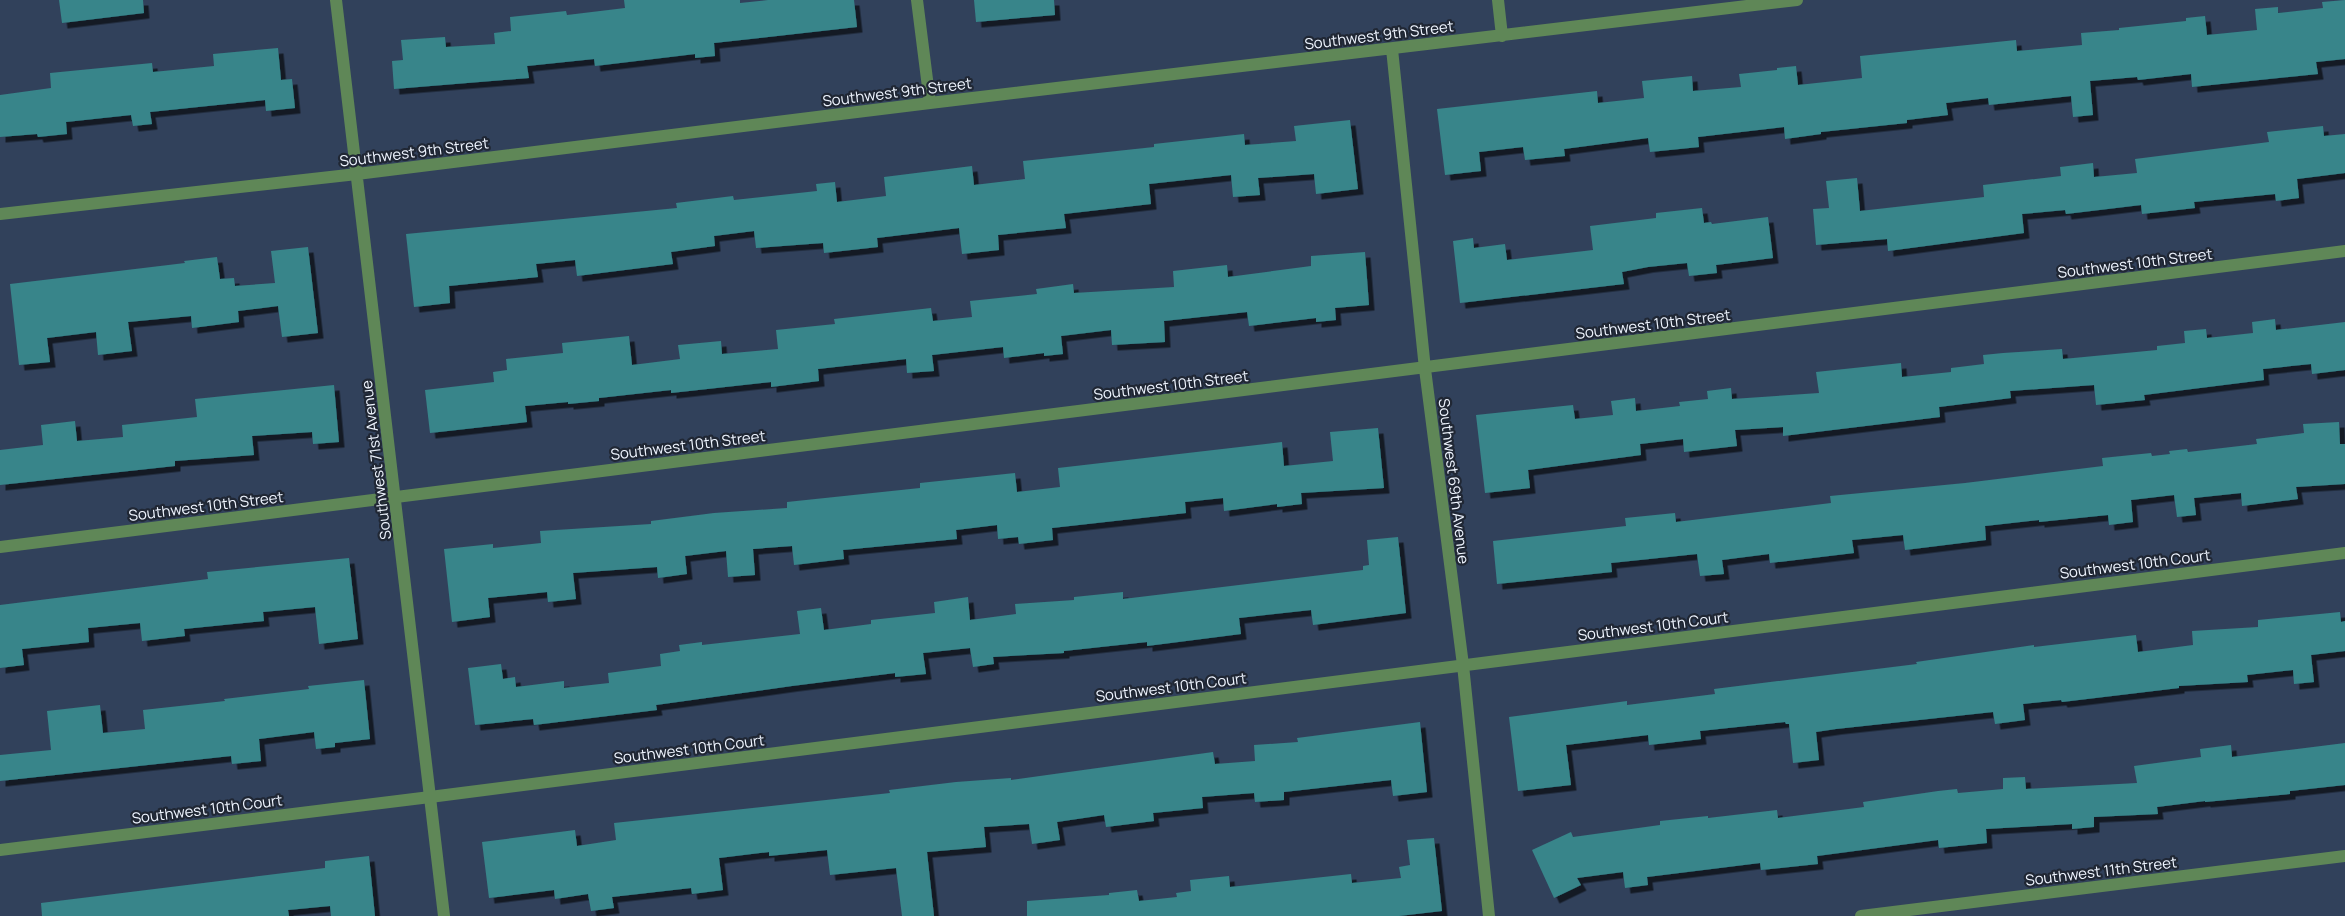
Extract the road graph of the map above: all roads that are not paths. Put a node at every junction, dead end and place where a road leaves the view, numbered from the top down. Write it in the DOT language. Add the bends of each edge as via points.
graph roads {
  1 [pos="336,0"];
  2 [pos="917,0"];
  3 [pos="1498,0"];
  4 [pos="1797,0"];
  5 [pos="1502,36"];
  6 [pos="1392,49"];
  7 [pos="930,103"];
  8 [pos="357,174"];
  9 [pos="0,214"];
  10 [pos="2345,251"];
  11 [pos="1425,369"];
  12 [pos="396,497"];
  13 [pos="0,547"];
  14 [pos="2345,553"];
  15 [pos="1463,665"];
  16 [pos="430,797"];
  17 [pos="0,849"];
  18 [pos="2345,856"];
  19 [pos="444,916"];
  20 [pos="1489,916"];
  21 [pos="1861,916"];
  1 -- 8 [label="street, Southwest 71st Avenue"];
  2 -- 7 [label="street"];
  3 -- 5 [label="street"];
  4 -- 5 [label="street, Southwest 9th Street"];
  5 -- 6 [label="street, Southwest 9th Street"];
  6 -- 7 [label="street, Southwest 9th Street"];
  6 -- 11 [label="street, Southwest 69th Avenue"];
  7 -- 8 [label="street, Southwest 9th Street"];
  8 -- 9 [label="street, Southwest 9th Street"];
  8 -- 12 [label="street, Southwest 71st Avenue"];
  10 -- 11 [label="street, Southwest 10th Street"];
  11 -- 12 [label="street, Southwest 10th Street"];
  11 -- 15 [label="street, Southwest 69th Avenue"];
  12 -- 13 [label="street, Southwest 10th Street"];
  12 -- 16 [label="street, Southwest 71st Avenue"];
  14 -- 15 [label="street, Southwest 10th Court"];
  15 -- 16 [label="street, Southwest 10th Court"];
  15 -- 20 [label="street, Southwest 69th Avenue"];
  16 -- 17 [label="street, Southwest 10th Court"];
  16 -- 19 [label="street, Southwest 71st Avenue"];
  18 -- 21 [label="street, Southwest 11th Street"];
}
